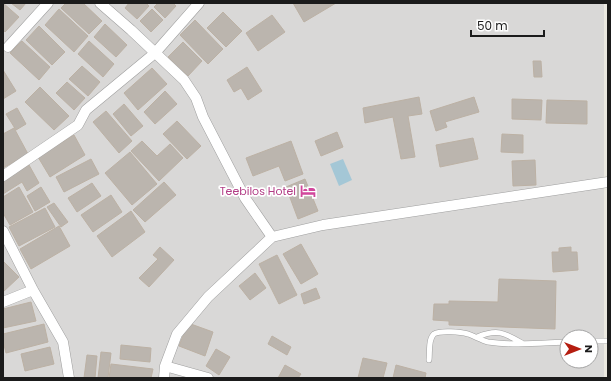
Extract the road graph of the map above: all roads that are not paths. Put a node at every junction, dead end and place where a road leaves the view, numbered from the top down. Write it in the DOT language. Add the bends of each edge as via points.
graph roads {
  1 [pos="48,3"];
  2 [pos="100,3"];
  3 [pos="199,3"];
  4 [pos="8,47"];
  5 [pos="155,53"];
  6 [pos="3,176"];
  7 [pos="608,182"];
  8 [pos="3,231"];
  9 [pos="272,237"];
  10 [pos="33,290"];
  11 [pos="3,302"];
  12 [pos="476,337"];
  13 [pos="559,342"];
  14 [pos="522,343"];
  15 [pos="429,360"];
  16 [pos="165,366"];
  17 [pos="69,378"];
  18 [pos="164,378"];
  19 [pos="208,378"];
  1 -- 4 [label="street"];
  2 -- 5 [label="street"];
  3 -- 5 [label="street"];
  5 -- 6 [label="street" via="86,110 78,125"];
  5 -- 9 [label="street" via="184,80 196,98 203,117 245,198"];
  7 -- 9 [label="street" via="323,225"];
  8 -- 10 [label="street"];
  9 -- 16 [label="street" via="208,297 177,334"];
  10 -- 11 [label="street"];
  10 -- 17 [label="street" via="63,342"];
  12 -- 14 [label="lane" via="505,344"];
  12 -- 14 [label="lane" via="502,332"];
  12 -- 15 [label="lane" via="466,333 438,332 430,339"];
  13 -- 14 [label="lane"];
  16 -- 18 [label="street"];
  16 -- 19 [label="street"];
}
